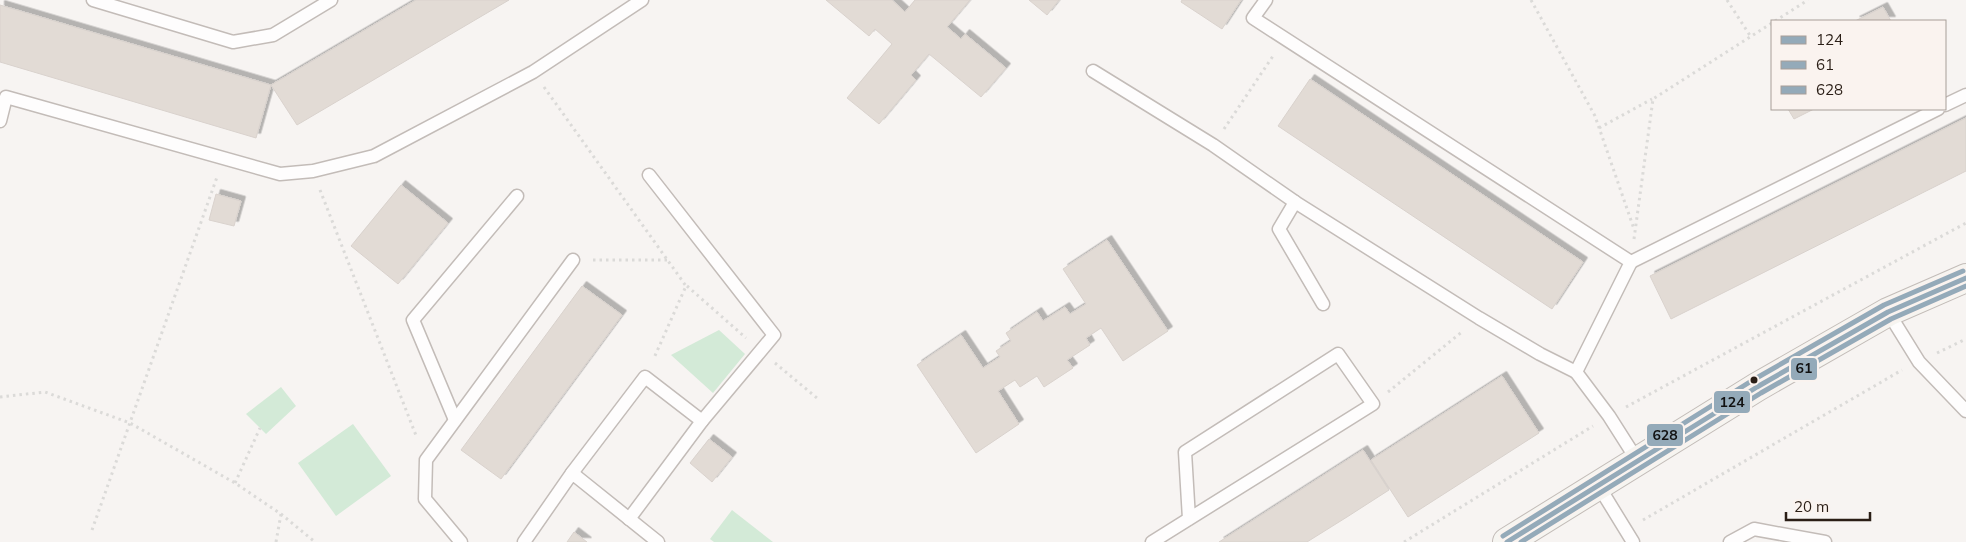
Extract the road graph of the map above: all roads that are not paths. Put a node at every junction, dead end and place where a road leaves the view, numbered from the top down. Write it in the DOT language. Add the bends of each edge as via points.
graph roads {
  1 [pos="94,0"];
  2 [pos="330,0"];
  3 [pos="642,0"];
  4 [pos="1266,0"];
  5 [pos="1092,71"];
  6 [pos="1966,95"];
  7 [pos="1946,105"];
  8 [pos="1936,110"];
  9 [pos="0,121"];
  10 [pos="649,175"];
  11 [pos="517,196"];
  12 [pos="1295,202"];
  13 [pos="573,260"];
  14 [pos="1631,262"];
  15 [pos="1966,278"];
  16 [pos="1322,304"];
  17 [pos="1888,312"];
  18 [pos="1576,372"];
  19 [pos="1966,411"];
  20 [pos="455,420"];
  21 [pos="702,421"];
  22 [pos="1637,460"];
  23 [pos="572,473"];
  24 [pos="1598,485"];
  25 [pos="629,519"];
  26 [pos="1189,519"];
  27 [pos="461,542"];
  28 [pos="524,542"];
  29 [pos="658,542"];
  30 [pos="1152,542"];
  31 [pos="1507,542"];
  32 [pos="1633,542"];
  33 [pos="1730,542"];
  34 [pos="1825,542"];
  1 -- 2 [label="lane" via="233,42 273,35"];
  3 -- 9 [label="lane" via="533,72 374,156 312,171 280,174 6,97"];
  4 -- 14 [label="lane" via="1253,18"];
  5 -- 12 [label="lane" via="1214,145"];
  6 -- 7 [label="lane"];
  8 -- 14 [label="lane"];
  10 -- 21 [label="lane" via="774,335"];
  11 -- 20 [label="lane" via="413,320"];
  12 -- 16 [label="lane" via="1279,229"];
  12 -- 18 [label="lane" via="1479,318"];
  13 -- 20 [label="lane"];
  14 -- 18 [label="lane"];
  15 -- 17 [label="street"];
  17 -- 19 [label="lane" via="1919,362"];
  17 -- 22 [label="street"];
  18 -- 22 [label="lane"];
  20 -- 27 [label="lane" via="426,460 425,499"];
  21 -- 23 [label="lane" via="645,377"];
  21 -- 25 [label="lane"];
  22 -- 24 [label="street"];
  23 -- 25 [label="lane"];
  23 -- 28 [label="lane"];
  24 -- 31 [label="street"];
  24 -- 32 [label="lane"];
  25 -- 29 [label="lane"];
  26 -- 26 [label="lane" via="1373,404 1338,354 1185,452"];
  26 -- 30 [label="lane"];
  33 -- 34 [label="lane" via="1754,530"];
}
